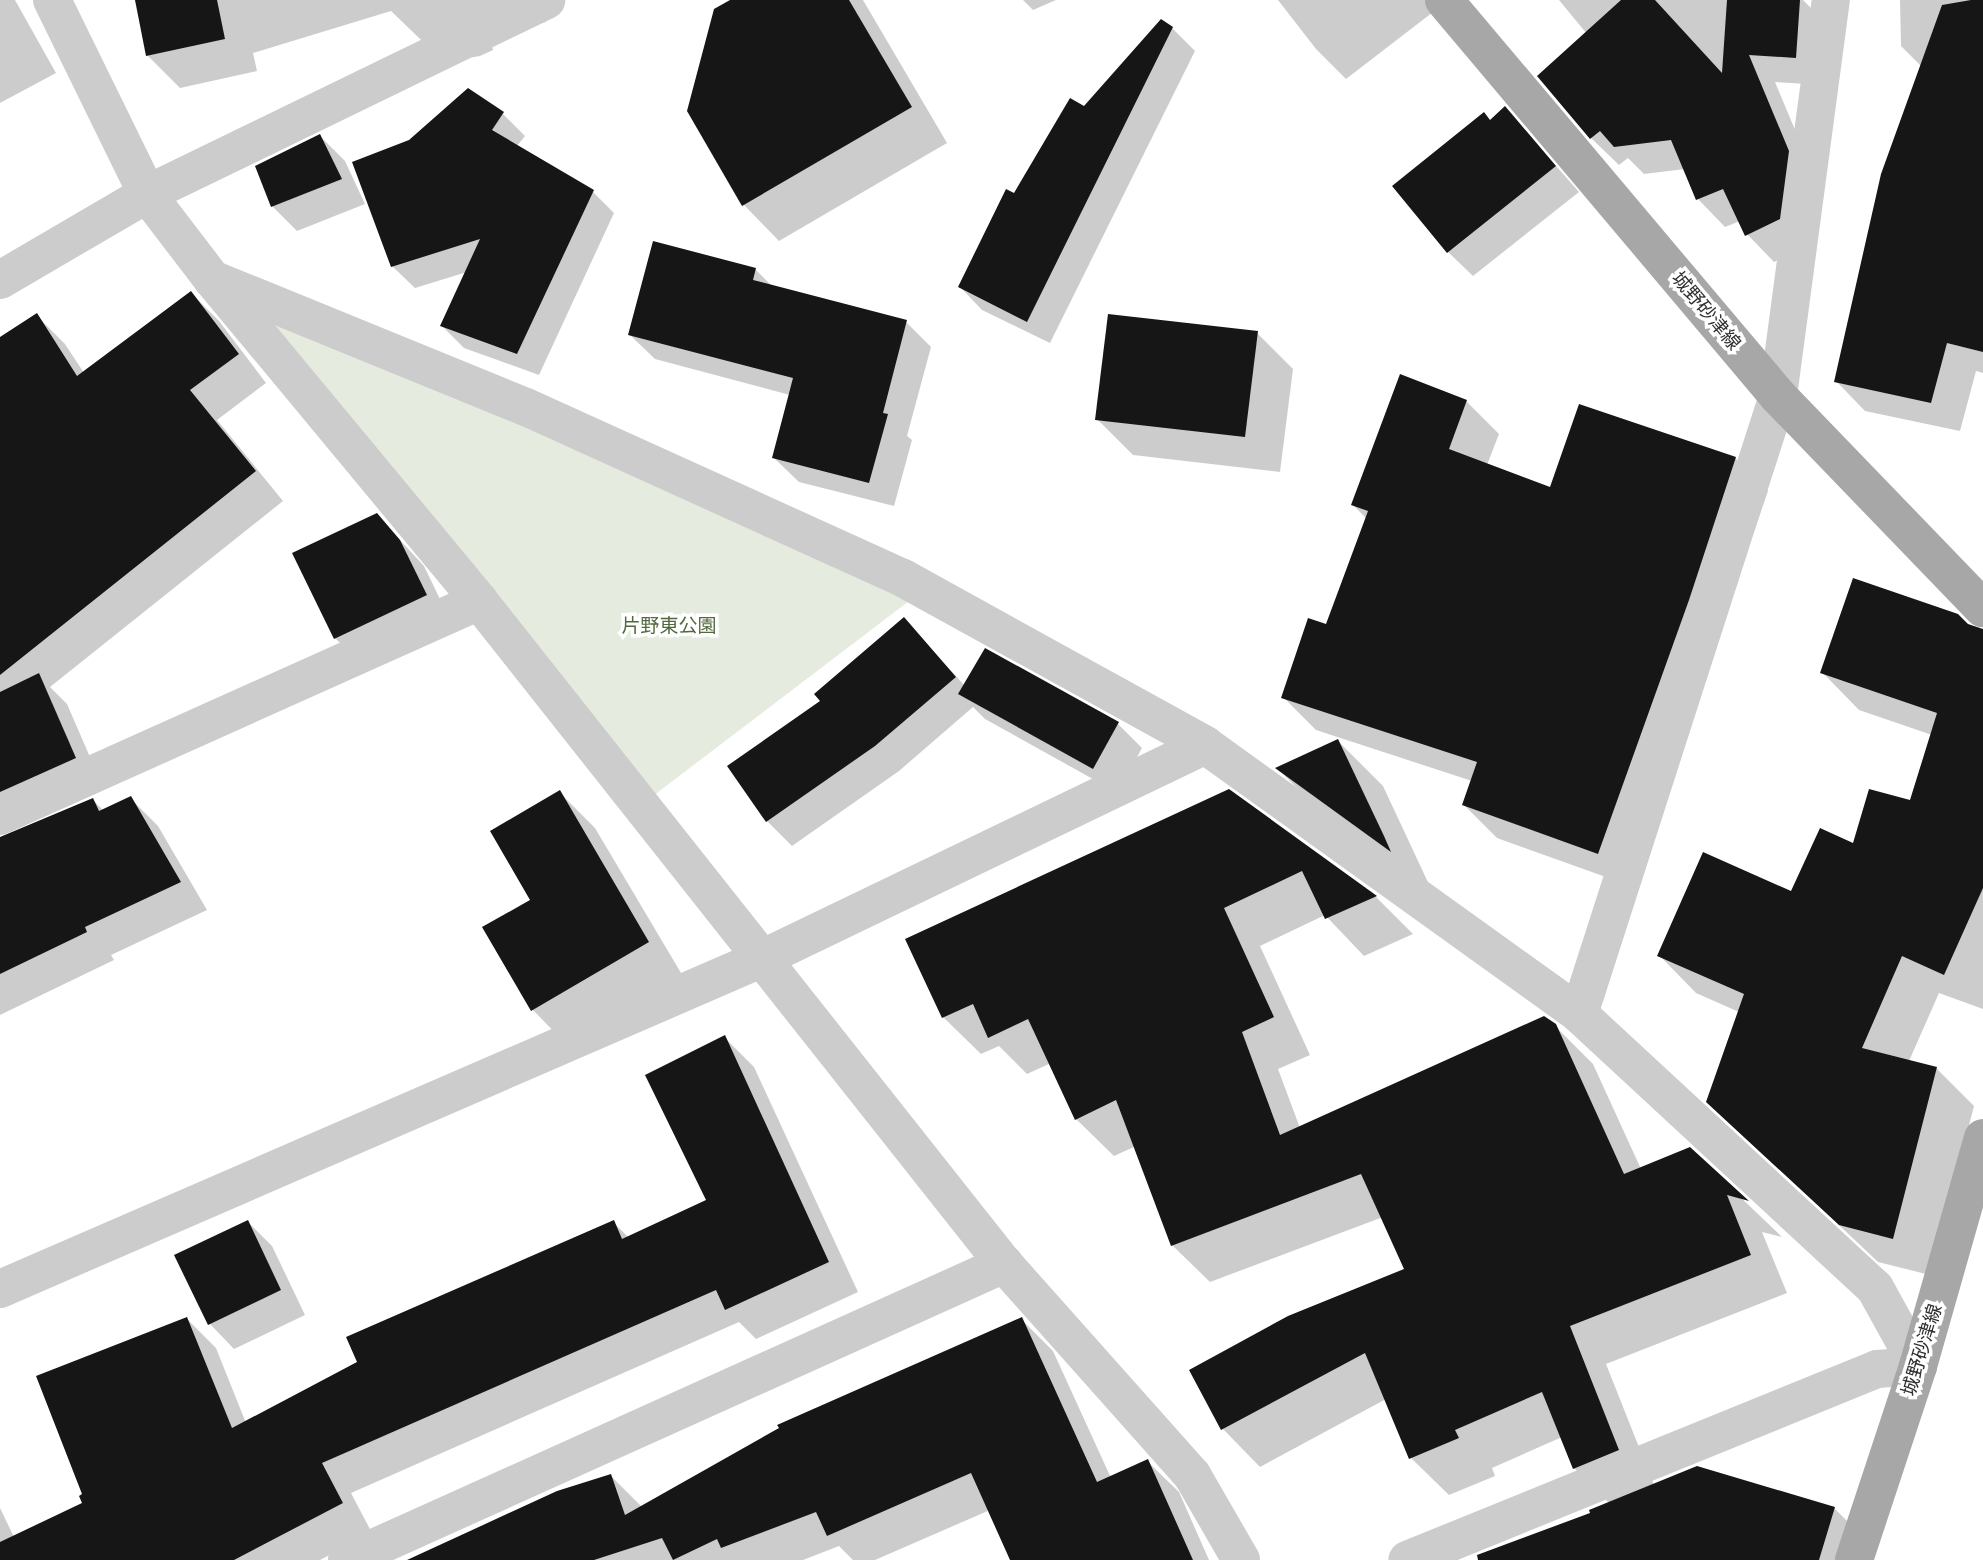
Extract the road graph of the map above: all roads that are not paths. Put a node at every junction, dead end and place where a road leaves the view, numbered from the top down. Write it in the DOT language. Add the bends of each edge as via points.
graph roads {
  1 [pos="52,0"];
  2 [pos="546,0"];
  3 [pos="1444,0"];
  4 [pos="1831,0"];
  5 [pos="147,194"];
  6 [pos="212,279"];
  7 [pos="0,281"];
  8 [pos="1778,396"];
  9 [pos="480,601"];
  10 [pos="1983,608"];
  11 [pos="1205,745"];
  12 [pos="0,816"];
  13 [pos="763,958"];
  14 [pos="1579,1014"];
  15 [pos="1983,1138"];
  16 [pos="1004,1264"];
  17 [pos="0,1289"];
  18 [pos="1918,1366"];
  19 [pos="347,1560"];
  20 [pos="1241,1560"];
  21 [pos="1407,1560"];
  22 [pos="1854,1560"];
  1 -- 5 [label="street"];
  2 -- 5 [label="street"];
  3 -- 8 [label="main road, 城野砂津線"];
  4 -- 8 [label="street"];
  5 -- 6 [label="street"];
  5 -- 7 [label="street"];
  6 -- 9 [label="street"];
  6 -- 11 [label="street" via="526,407 903,578"];
  8 -- 10 [label="main road, 城野砂津線"];
  8 -- 14 [label="street"];
  9 -- 12 [label="street"];
  9 -- 13 [label="street"];
  11 -- 13 [label="street"];
  11 -- 14 [label="street"];
  13 -- 16 [label="street"];
  13 -- 17 [label="street"];
  14 -- 18 [label="street" via="1875,1288"];
  15 -- 18 [label="main road, 城野砂津線"];
  16 -- 19 [label="street"];
  16 -- 20 [label="street" via="1192,1475"];
  18 -- 21 [label="street" via="1877,1369"];
  18 -- 22 [label="main road, 城野砂津線"];
}
